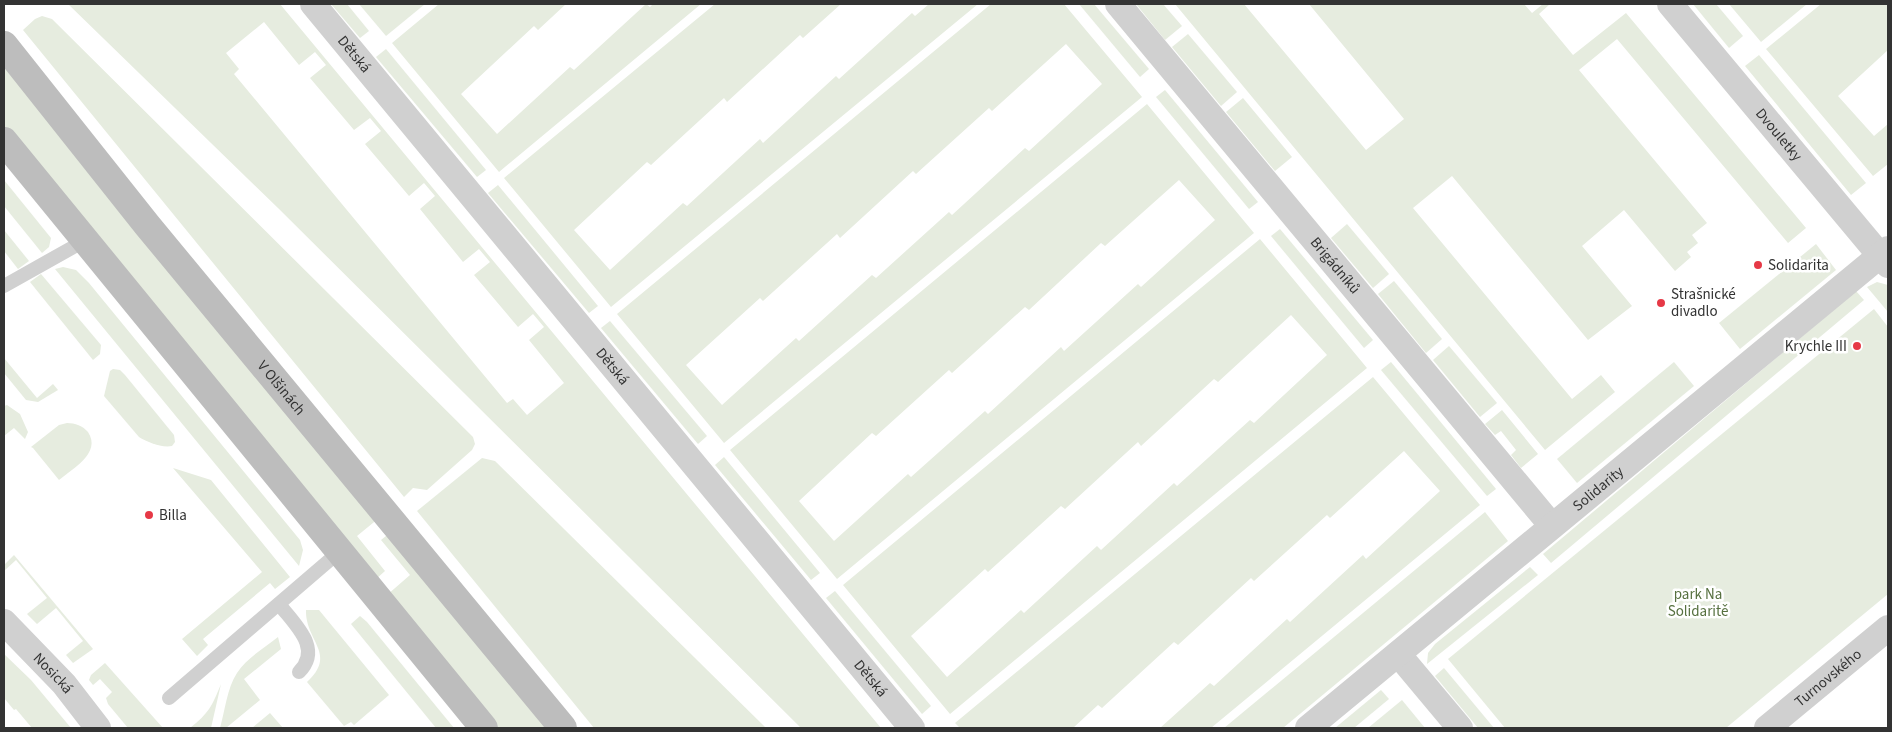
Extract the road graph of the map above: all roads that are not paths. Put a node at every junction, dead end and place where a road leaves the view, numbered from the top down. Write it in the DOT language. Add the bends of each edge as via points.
graph roads {
  1 [pos="313,4"];
  2 [pos="1118,4"];
  3 [pos="1670,4"];
  4 [pos="4,45"];
  5 [pos="4,141"];
  6 [pos="84,241"];
  7 [pos="1886,256"];
  8 [pos="4,286"];
  9 [pos="1552,526"];
  10 [pos="338,552"];
  11 [pos="279,604"];
  12 [pos="4,622"];
  13 [pos="1888,628"];
  14 [pos="1398,654"];
  15 [pos="299,672"];
  16 [pos="169,698"];
  17 [pos="98,728"];
  18 [pos="484,728"];
  19 [pos="563,728"];
  20 [pos="912,728"];
  21 [pos="1308,728"];
  22 [pos="1460,728"];
  23 [pos="1767,728"];
  1 -- 20 [label="street, Dětská"];
  2 -- 9 [label="street, Brigádníků"];
  3 -- 7 [label="street, Dvouletky"];
  4 -- 19 [label="main road, V Olšinách" via="147,225"];
  5 -- 6 [label="main road"];
  6 -- 8 [label="lane"];
  6 -- 10 [label="main road"];
  7 -- 9 [label="street, Solidarity"];
  9 -- 14 [label="street, Solidarity"];
  10 -- 11 [label="lane"];
  10 -- 18 [label="main road"];
  11 -- 15 [label="lane" via="307,642 309,657"];
  11 -- 16 [label="lane"];
  12 -- 17 [label="street, Nosická" via="64,684"];
  13 -- 23 [label="street, Turnovského"];
  14 -- 21 [label="street, Solidarity"];
  14 -- 22 [label="street"];
}
